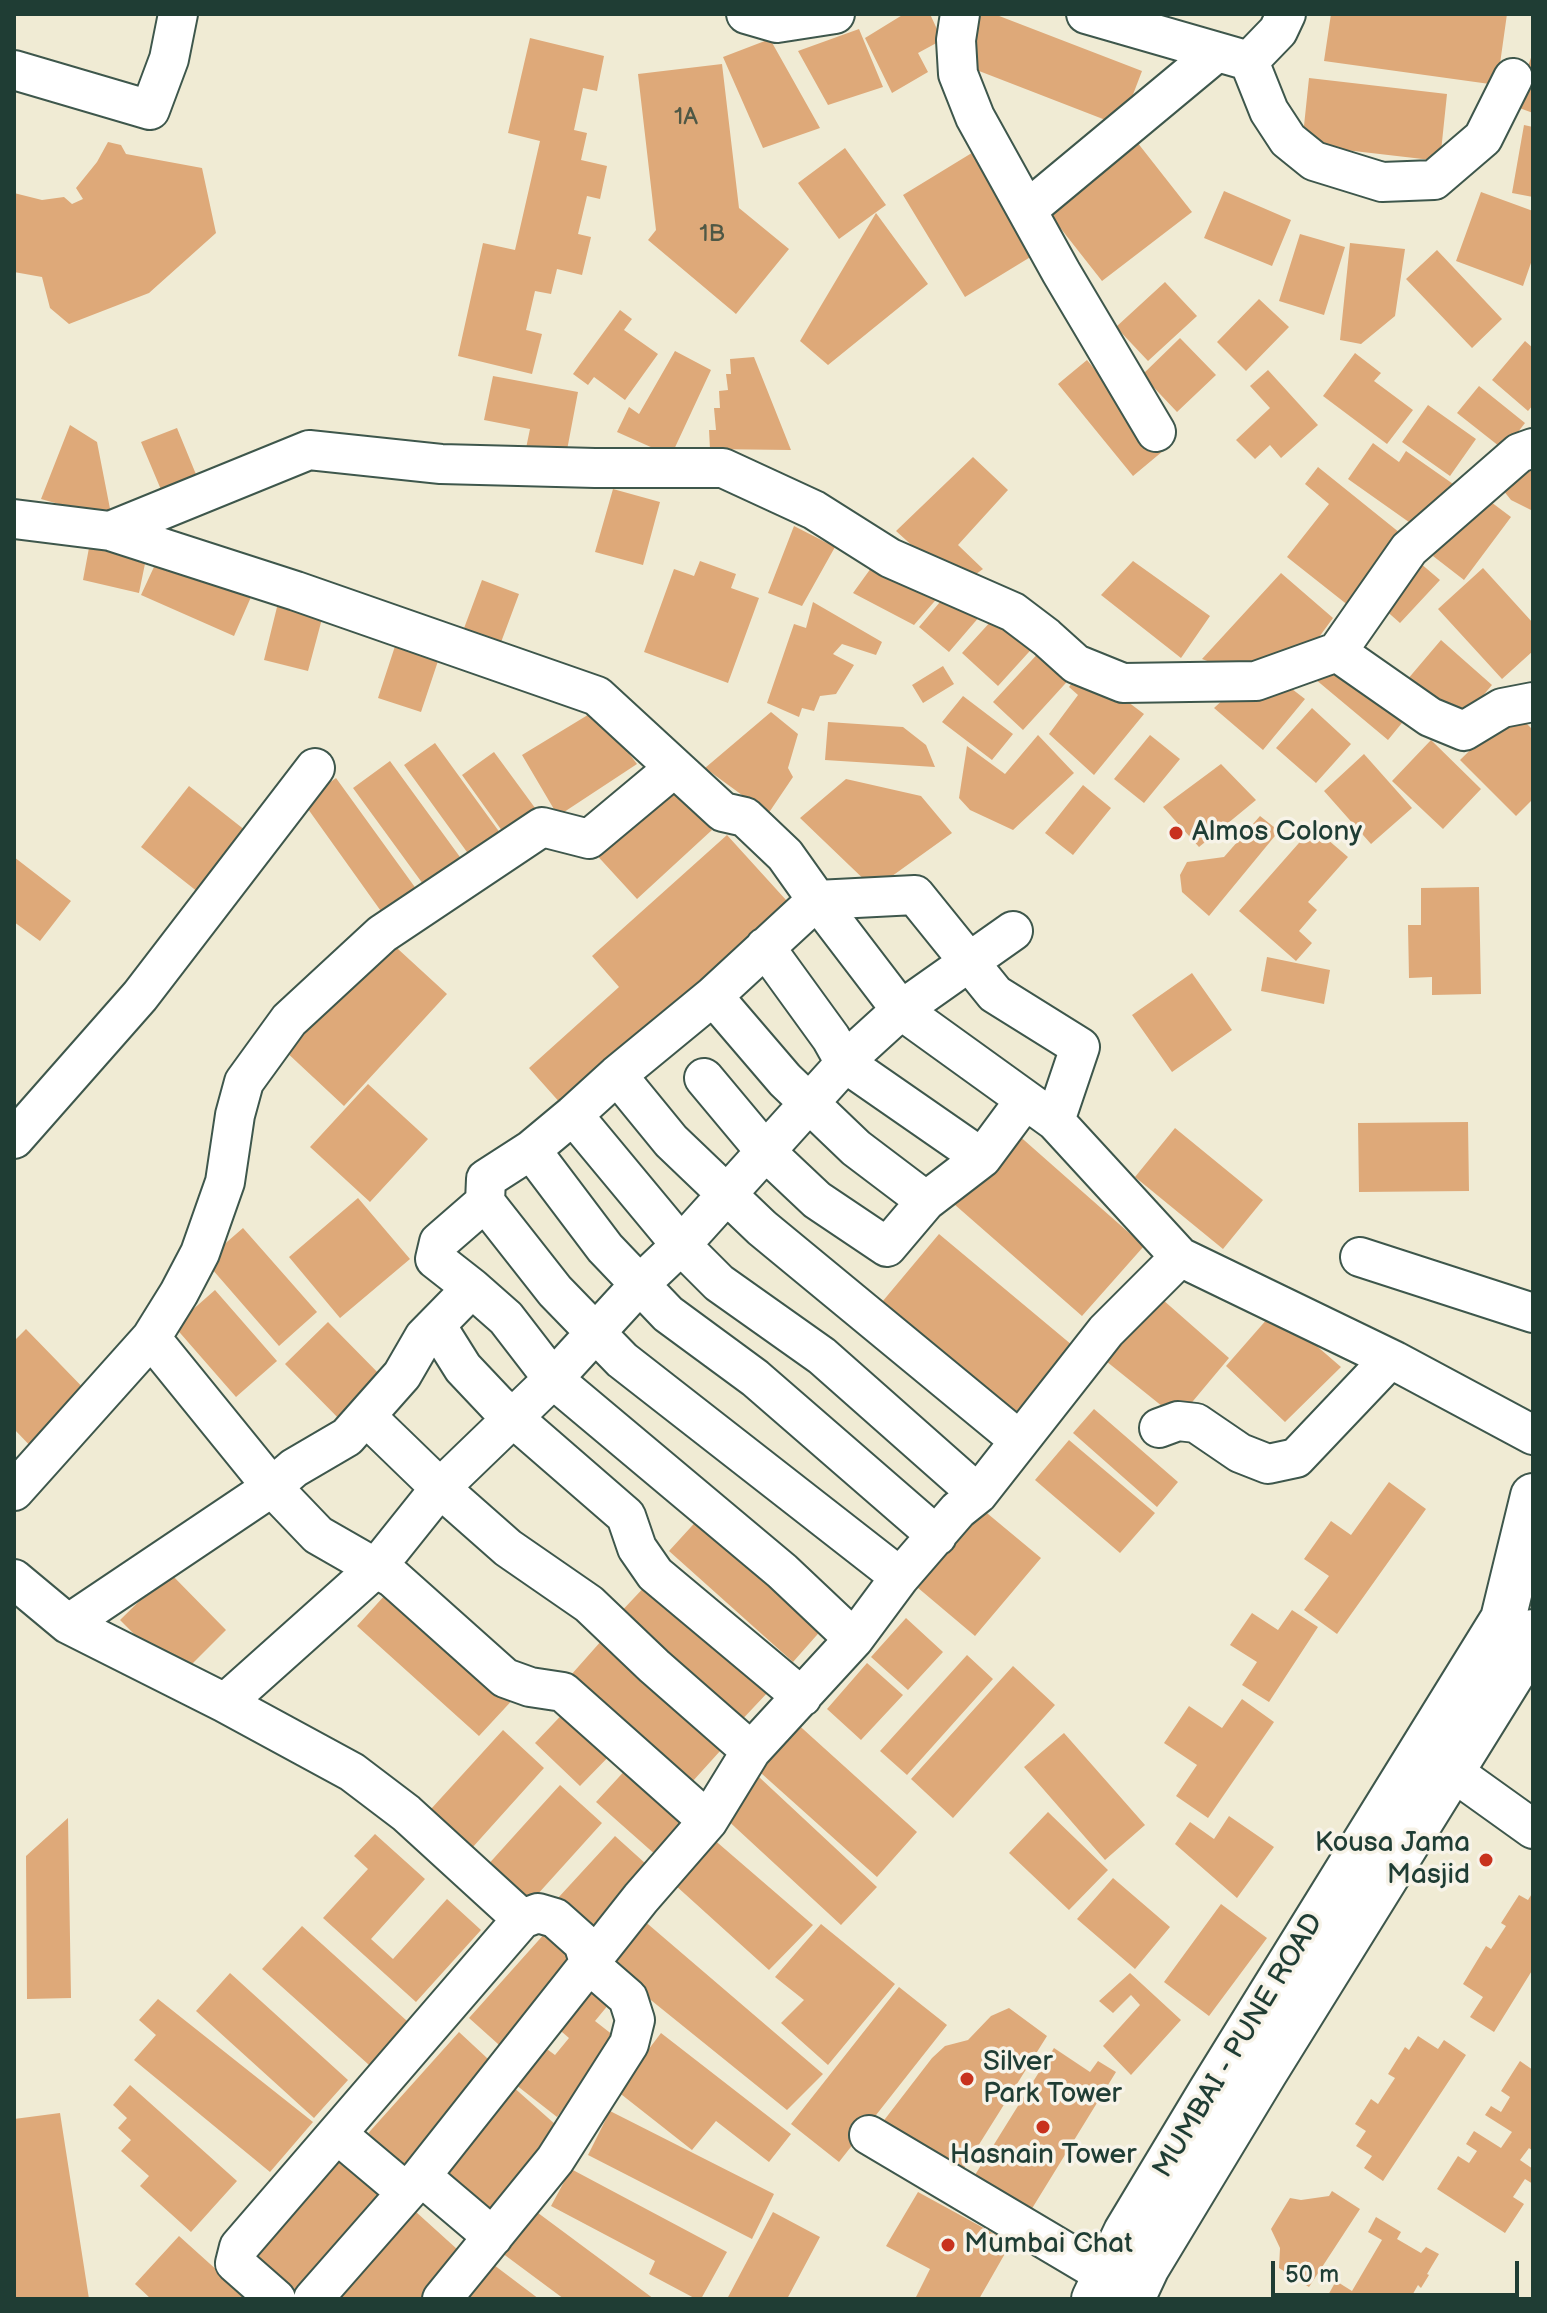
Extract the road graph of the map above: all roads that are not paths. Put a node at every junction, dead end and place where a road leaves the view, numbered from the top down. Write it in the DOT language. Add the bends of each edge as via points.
graph roads {
  1 [pos="178,14"];
  2 [pos="746,14"];
  3 [pos="835,14"];
  4 [pos="960,14"];
  5 [pos="1086,14"];
  6 [pos="1286,14"];
  7 [pos="1233,56"];
  8 [pos="14,70"];
  9 [pos="1513,78"];
  10 [pos="1027,210"];
  11 [pos="1156,432"];
  12 [pos="1533,448"];
  13 [pos="14,519"];
  14 [pos="110,531"];
  15 [pos="1337,652"];
  16 [pos="1533,702"];
  17 [pos="315,768"];
  18 [pos="674,768"];
  19 [pos="817,900"];
  20 [pos="1013,931"];
  21 [pos="765,947"];
  22 [pos="968,963"];
  23 [pos="713,996"];
  24 [pos="901,1010"];
  25 [pos="845,1063"];
  26 [pos="617,1075"];
  27 [pos="704,1078"];
  28 [pos="809,1103"];
  29 [pos="1040,1110"];
  30 [pos="573,1115"];
  31 [pos="14,1139"];
  32 [pos="531,1150"];
  33 [pos="765,1151"];
  34 [pos="982,1158"];
  35 [pos="727,1193"];
  36 [pos="926,1201"];
  37 [pos="485,1202"];
  38 [pos="681,1245"];
  39 [pos="1180,1257"];
  40 [pos="1360,1257"];
  41 [pos="640,1284"];
  42 [pos="472,1288"];
  43 [pos="1533,1313"];
  44 [pos="436,1325"];
  45 [pos="595,1331"];
  46 [pos="151,1338"];
  47 [pos="1390,1359"];
  48 [pos="553,1379"];
  49 [pos="369,1415"];
  50 [pos="513,1419"];
  51 [pos="1159,1428"];
  52 [pos="1533,1435"];
  53 [pos="1019,1440"];
  54 [pos="272,1487"];
  55 [pos="440,1488"];
  56 [pos="14,1491"];
  57 [pos="978,1494"];
  58 [pos="1533,1496"];
  59 [pos="937,1536"];
  60 [pos="376,1568"];
  61 [pos="900,1577"];
  62 [pos="1524,1578"];
  63 [pos="14,1579"];
  64 [pos="68,1624"];
  65 [pos="1533,1632"];
  66 [pos="854,1639"];
  67 [pos="802,1697"];
  68 [pos="225,1703"];
  69 [pos="751,1751"];
  70 [pos="1452,1771"];
  71 [pos="708,1821"];
  72 [pos="1533,1829"];
  73 [pos="522,1919"];
  74 [pos="590,1965"];
  75 [pos="337,2134"];
  76 [pos="869,2135"];
  77 [pos="413,2184"];
  78 [pos="493,2237"];
  79 [pos="1110,2291"];
  80 [pos="276,2299"];
  81 [pos="313,2299"];
  82 [pos="442,2299"];
  1 -- 8 [label="street" via="150,110"];
  2 -- 3 [label="street" via="777,23"];
  4 -- 10 [label="street" via="958,74 975,117"];
  5 -- 7 [label="street"];
  6 -- 7 [label="street" via="1278,31"];
  7 -- 9 [label="street" via="1288,140 1314,161 1382,182 1434,180 1483,138"];
  7 -- 10 [label="street"];
  10 -- 11 [label="street"];
  12 -- 15 [label="street" via="1519,453 1409,549"];
  13 -- 14 [label="street"];
  14 -- 15 [label="street" via="309,450 441,464 723,468 814,510 890,558 1013,612 1076,664 1123,683 1256,681"];
  14 -- 18 [label="street" via="597,696"];
  15 -- 16 [label="street" via="1430,717 1464,731 1502,708"];
  17 -- 31 [label="street" via="140,996"];
  18 -- 19 [label="street" via="723,812 745,817 785,855"];
  18 -- 46 [label="street" via="589,839 542,827 382,934 289,1020 244,1082 225,1182 200,1253"];
  19 -- 21 [label="street"];
  19 -- 22 [label="street" via="915,895"];
  19 -- 24 [label="street"];
  20 -- 22 [label="street"];
  21 -- 23 [label="street"];
  21 -- 25 [label="street"];
  22 -- 24 [label="street"];
  22 -- 29 [label="street" via="995,994 1080,1047"];
  23 -- 26 [label="street"];
  23 -- 28 [label="street"];
  24 -- 25 [label="street"];
  24 -- 29 [label="street"];
  25 -- 28 [label="street"];
  25 -- 34 [label="street"];
  26 -- 30 [label="street"];
  26 -- 35 [label="street" via="671,1141"];
  27 -- 33 [label="street"];
  28 -- 33 [label="street"];
  28 -- 36 [label="street" via="856,1148"];
  29 -- 34 [label="street"];
  29 -- 39 [label="street"];
  30 -- 32 [label="street"];
  30 -- 38 [label="street"];
  32 -- 37 [label="street" via="486,1179"];
  32 -- 41 [label="street" via="605,1248"];
  33 -- 35 [label="street"];
  33 -- 36 [label="street" via="817,1200 887,1247"];
  34 -- 36 [label="street"];
  35 -- 38 [label="street"];
  35 -- 53 [label="street" via="762,1228"];
  37 -- 42 [label="street" via="439,1242 435,1259"];
  37 -- 45 [label="street" via="555,1291"];
  38 -- 41 [label="street"];
  38 -- 57 [label="street" via="719,1283 822,1356"];
  39 -- 47 [label="street"];
  39 -- 53 [label="street" via="1106,1331"];
  40 -- 43 [label="street"];
  41 -- 45 [label="street"];
  41 -- 59 [label="street" via="668,1314 755,1378"];
  42 -- 44 [label="street"];
  42 -- 48 [label="street" via="506,1318"];
  44 -- 49 [label="street"];
  44 -- 50 [label="street" via="463,1368"];
  45 -- 48 [label="street"];
  45 -- 61 [label="street" via="622,1360"];
  46 -- 54 [label="street"];
  46 -- 56 [label="street"];
  47 -- 51 [label="street" via="1296,1458 1268,1464 1240,1453 1196,1423 1178,1421"];
  47 -- 52 [label="street"];
  48 -- 50 [label="street"];
  48 -- 66 [label="street" via="782,1571"];
  49 -- 54 [label="street" via="347,1437"];
  49 -- 55 [label="street"];
  50 -- 55 [label="street"];
  50 -- 67 [label="street" via="626,1516 637,1548 655,1574"];
  53 -- 57 [label="street"];
  54 -- 60 [label="street" via="318,1535"];
  54 -- 64 [label="street"];
  55 -- 60 [label="street"];
  55 -- 69 [label="street" via="508,1548 589,1604"];
  57 -- 59 [label="street"];
  58 -- 62 [label="main road, MUMBAI - PUNE ROAD"];
  59 -- 61 [label="street"];
  60 -- 68 [label="street"];
  60 -- 71 [label="street" via="505,1678 563,1692"];
  61 -- 66 [label="street"];
  62 -- 79 [label="main road, MUMBAI - PUNE ROAD" via="1126,2232"];
  63 -- 64 [label="street"];
  64 -- 68 [label="street"];
  65 -- 70 [label="main road, MUMBAI - PUNE ROAD"];
  66 -- 67 [label="street"];
  67 -- 69 [label="street"];
  68 -- 73 [label="street" via="352,1772 406,1813"];
  69 -- 71 [label="street"];
  70 -- 72 [label="street"];
  70 -- 79 [label="main road, MUMBAI - PUNE ROAD" via="1147,2267"];
  71 -- 74 [label="street"];
  73 -- 74 [label="street" via="538,1913 555,1918 583,1943"];
  73 -- 75 [label="street"];
  74 -- 77 [label="street"];
  74 -- 78 [label="street" via="628,1998 635,2020 629,2044 555,2160"];
  75 -- 77 [label="street"];
  75 -- 80 [label="street" via="239,2247 235,2263"];
  76 -- 79 [label="street"];
  77 -- 78 [label="street"];
  77 -- 81 [label="street"];
  78 -- 82 [label="street"];
}
